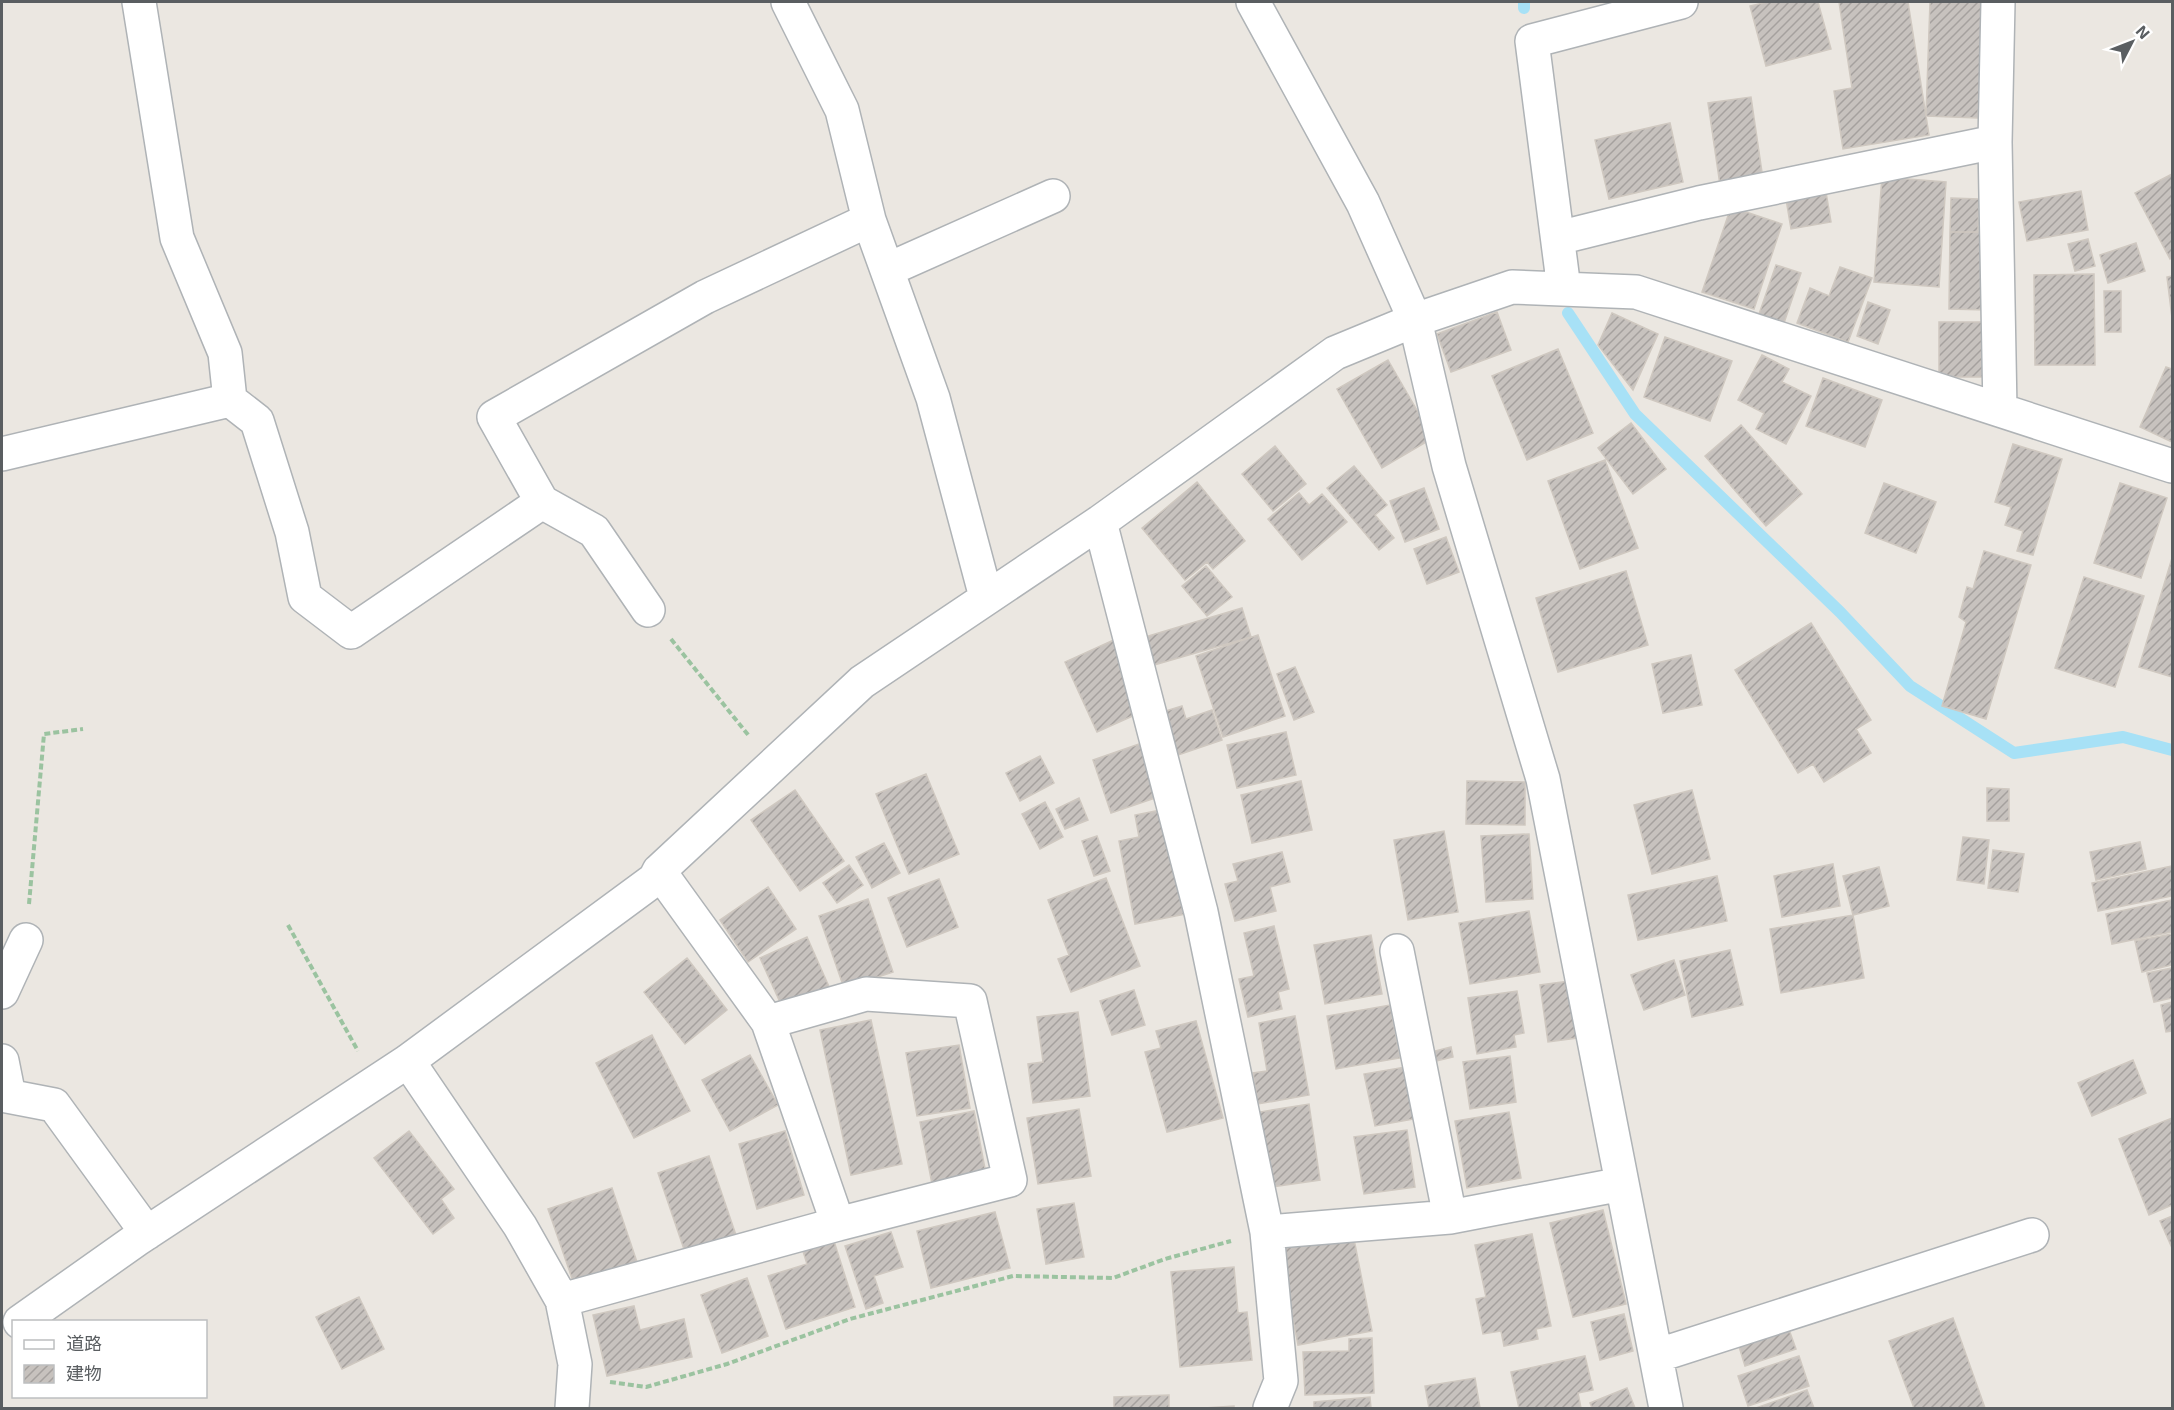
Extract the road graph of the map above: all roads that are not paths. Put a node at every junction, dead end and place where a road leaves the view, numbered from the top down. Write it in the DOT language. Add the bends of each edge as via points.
graph roads {
  1 [pos="139,2"];
  2 [pos="788,2"];
  3 [pos="1253,2"];
  4 [pos="1681,2"];
  5 [pos="1998,2"];
  6 [pos="1995,142"];
  7 [pos="1053,196"];
  8 [pos="869,220"];
  9 [pos="1558,238"];
  10 [pos="886,270"];
  11 [pos="1564,289"];
  12 [pos="1415,320"];
  13 [pos="231,399"];
  14 [pos="2000,410"];
  15 [pos="2,454"];
  16 [pos="2172,466"];
  17 [pos="542,502"];
  18 [pos="1100,522"];
  19 [pos="986,597"];
  20 [pos="648,610"];
  21 [pos="659,871"];
  22 [pos="26,940"];
  23 [pos="1397,951"];
  24 [pos="2,993"];
  25 [pos="768,1022"];
  26 [pos="2,1060"];
  27 [pos="408,1061"];
  28 [pos="5,1095"];
  29 [pos="1622,1184"];
  30 [pos="1450,1217"];
  31 [pos="838,1224"];
  32 [pos="1267,1232"];
  33 [pos="147,1233"];
  34 [pos="2032,1235"];
  35 [pos="562,1300"];
  36 [pos="23,1320"];
  37 [pos="1656,1356"];
  38 [pos="573,1393"];
  39 [pos="1270,1408"];
  40 [pos="1666,1408"];
  1 -- 13 [label="street" via="177,238 225,353"];
  2 -- 8 [label="street" via="842,110"];
  3 -- 12 [label="street" via="1363,203"];
  4 -- 9 [label="street" via="1532,41"];
  5 -- 6 [label="street"];
  6 -- 9 [label="street" via="1699,203"];
  6 -- 14 [label="street"];
  7 -- 10 [label="street"];
  8 -- 10 [label="street"];
  8 -- 17 [label="street" via="705,297 494,417"];
  9 -- 11 [label="street"];
  10 -- 19 [label="street" via="933,398"];
  11 -- 12 [label="street" via="1512,287"];
  11 -- 14 [label="street" via="1636,292"];
  12 -- 18 [label="street" via="1335,353"];
  12 -- 29 [label="street" via="1449,466 1543,779"];
  13 -- 15 [label="street"];
  13 -- 17 [label="street" via="257,421 292,532 305,597 351,632"];
  14 -- 16 [label="street"];
  17 -- 20 [label="street" via="594,531"];
  18 -- 19 [label="street"];
  18 -- 32 [label="street" via="1202,912"];
  19 -- 21 [label="street" via="862,682"];
  21 -- 25 [label="street"];
  21 -- 27 [label="street" via="655,879"];
  22 -- 24 [label="street"];
  23 -- 30 [label="street"];
  25 -- 31 [label="street"];
  25 -- 31 [label="street" via="866,994 970,1001 1010,1180"];
  26 -- 28 [label="street"];
  27 -- 33 [label="street"];
  27 -- 35 [label="street" via="520,1226"];
  28 -- 33 [label="street" via="54,1105"];
  29 -- 30 [label="street"];
  29 -- 37 [label="street"];
  30 -- 32 [label="street"];
  31 -- 35 [label="street"];
  32 -- 39 [label="street" via="1281,1381"];
  33 -- 36 [label="street"];
  34 -- 37 [label="street"];
  35 -- 38 [label="street" via="575,1364"];
  37 -- 40 [label="street"];
}
